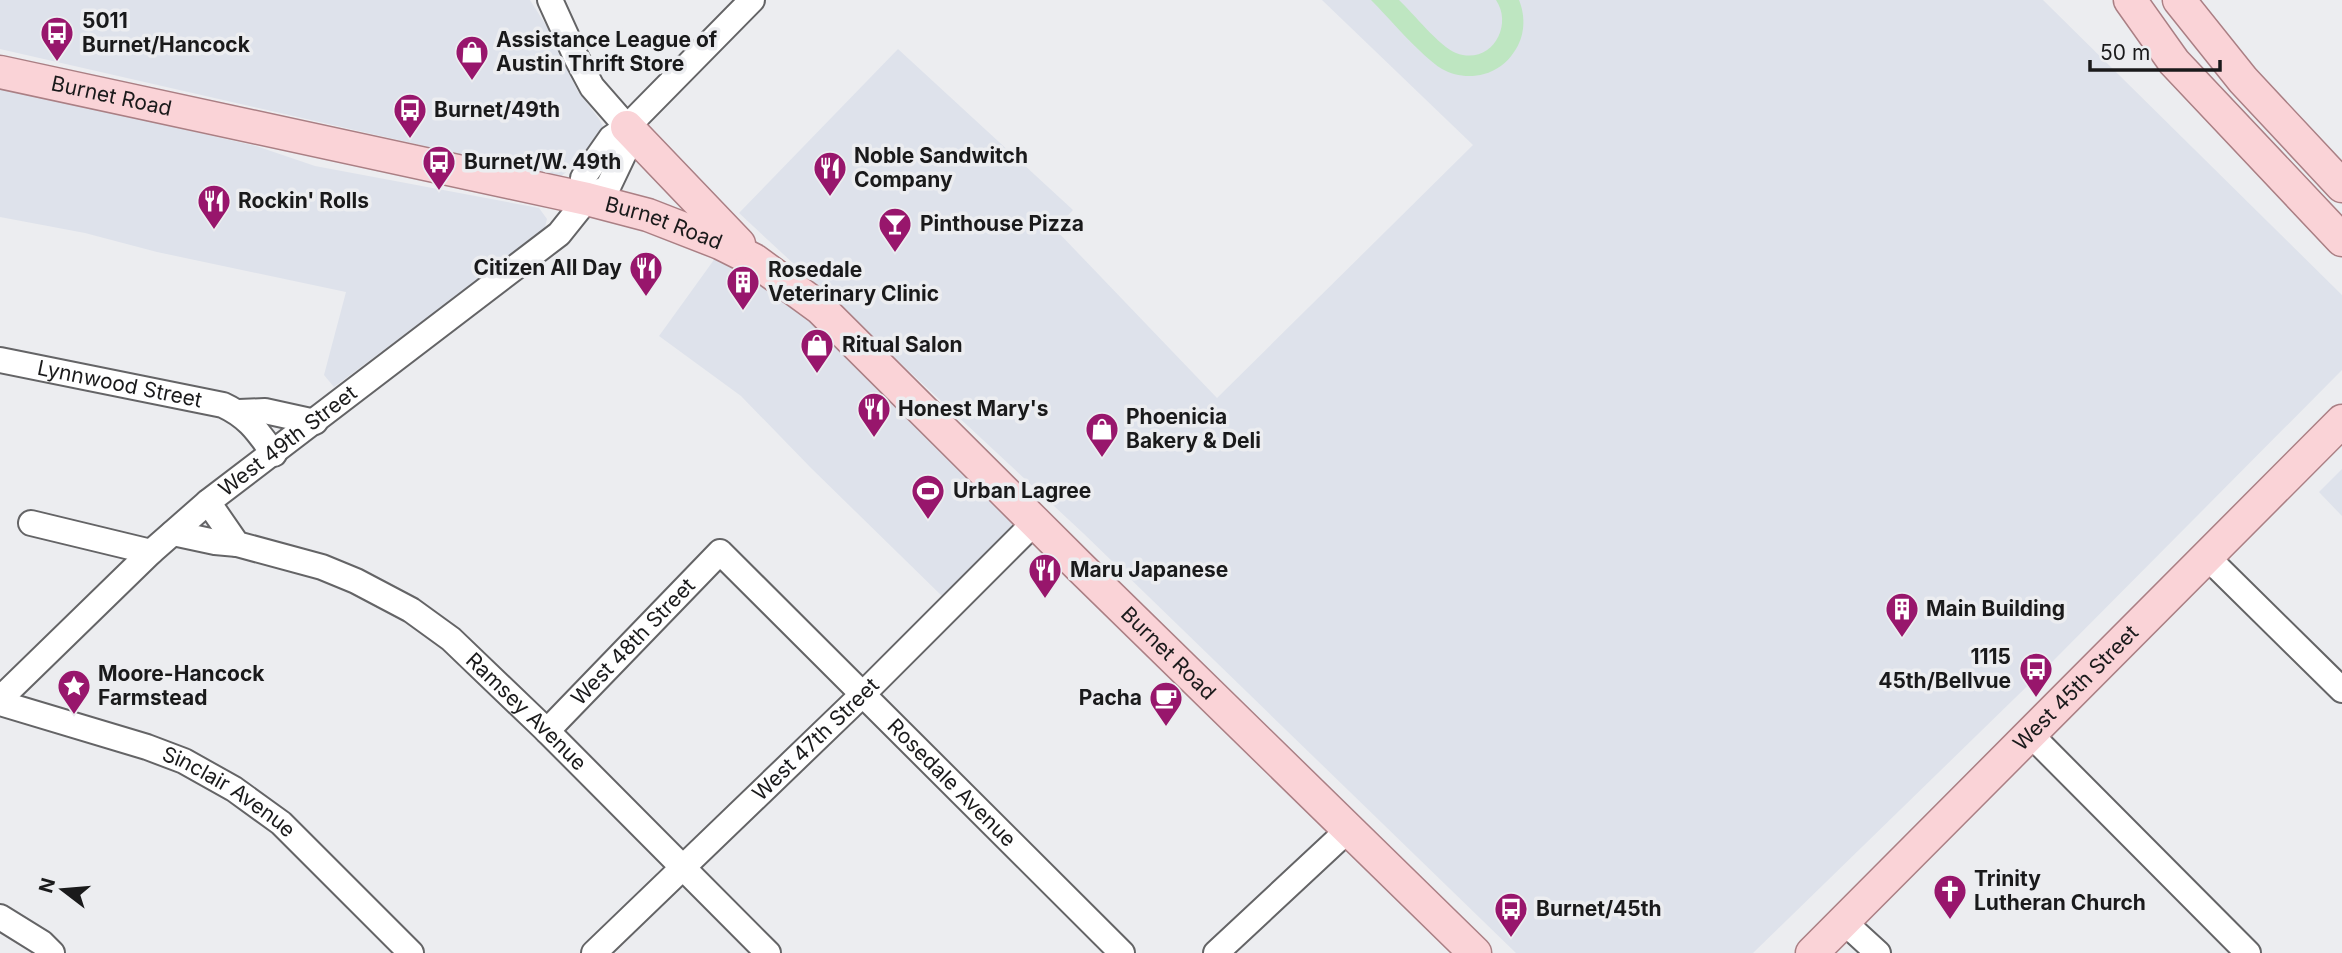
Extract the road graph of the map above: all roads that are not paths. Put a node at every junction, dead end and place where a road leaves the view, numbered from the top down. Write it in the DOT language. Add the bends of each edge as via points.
graph roads {
  1 [pos="550,0"];
  2 [pos="752,0"];
  3 [pos="2130,0"];
  4 [pos="2179,0"];
  5 [pos="0,72"];
  6 [pos="626,127"];
  7 [pos="2342,186"];
  8 [pos="587,199"];
  9 [pos="2342,240"];
  10 [pos="754,260"];
  11 [pos="0,360"];
  12 [pos="239,412"];
  13 [pos="2342,421"];
  14 [pos="315,422"];
  15 [pos="274,454"];
  16 [pos="208,502"];
  17 [pos="1035,522"];
  18 [pos="31,523"];
  19 [pos="173,533"];
  20 [pos="237,544"];
  21 [pos="151,552"];
  22 [pos="720,552"];
  23 [pos="2206,556"];
  24 [pos="2342,690"];
  25 [pos="862,695"];
  26 [pos="0,701"];
  27 [pos="547,731"];
  28 [pos="2029,733"];
  29 [pos="1348,830"];
  30 [pos="682,866"];
  31 [pos="0,917"];
  32 [pos="1843,920"];
  33 [pos="52,953"];
  34 [pos="411,953"];
  35 [pos="594,953"];
  36 [pos="768,953"];
  37 [pos="1122,953"];
  38 [pos="1216,953"];
  39 [pos="1475,953"];
  40 [pos="1812,953"];
  41 [pos="1878,953"];
  42 [pos="2248,953"];
  1 -- 6 [label="street" via="592,88"];
  2 -- 6 [label="street"];
  3 -- 9 [label="main road" via="2174,62"];
  4 -- 7 [label="main road" via="2243,80"];
  5 -- 8 [label="main road, Burnet Road"];
  6 -- 8 [label="street" via="611,138 583,178"];
  6 -- 10 [label="main road"];
  8 -- 10 [label="main road, Burnet Road" via="685,228"];
  8 -- 14 [label="street, West 49th Street" via="559,234"];
  10 -- 17 [label="main road, Burnet Road" via="820,308"];
  11 -- 12 [label="street, Lynnwood Street"];
  12 -- 14 [label="street, Lynnwood Street" via="265,411"];
  12 -- 15 [label="street"];
  13 -- 23 [label="main road, West 45th Street"];
  14 -- 15 [label="street, West 49th Street"];
  15 -- 16 [label="street, West 49th Street"];
  16 -- 19 [label="street, West 49th Street"];
  16 -- 20 [label="street"];
  17 -- 25 [label="street, West 47th Street"];
  17 -- 29 [label="main road, Burnet Road"];
  18 -- 21 [label="street"];
  19 -- 20 [label="street, Ramsey Avenue"];
  19 -- 21 [label="street, West 49th Street"];
  20 -- 27 [label="street, Ramsey Avenue" via="322,566 411,610 451,639"];
  21 -- 26 [label="street, West 49th Street"];
  22 -- 25 [label="street, Rosedale Avenue"];
  22 -- 27 [label="street, West 48th Street"];
  23 -- 24 [label="street"];
  23 -- 28 [label="main road, West 45th Street"];
  25 -- 30 [label="street, West 47th Street"];
  25 -- 37 [label="street, Rosedale Avenue"];
  26 -- 34 [label="street, Sinclair Avenue" via="147,747 234,789 281,823"];
  27 -- 30 [label="street, Ramsey Avenue"];
  28 -- 32 [label="main road, West 45th Street"];
  28 -- 42 [label="street"];
  29 -- 38 [label="street"];
  29 -- 39 [label="main road, Burnet Road"];
  30 -- 35 [label="street, West 47th Street"];
  30 -- 36 [label="street, Ramsey Avenue"];
  31 -- 33 [label="street"];
  32 -- 40 [label="main road, West 45th Street"];
  32 -- 41 [label="street"];
}
